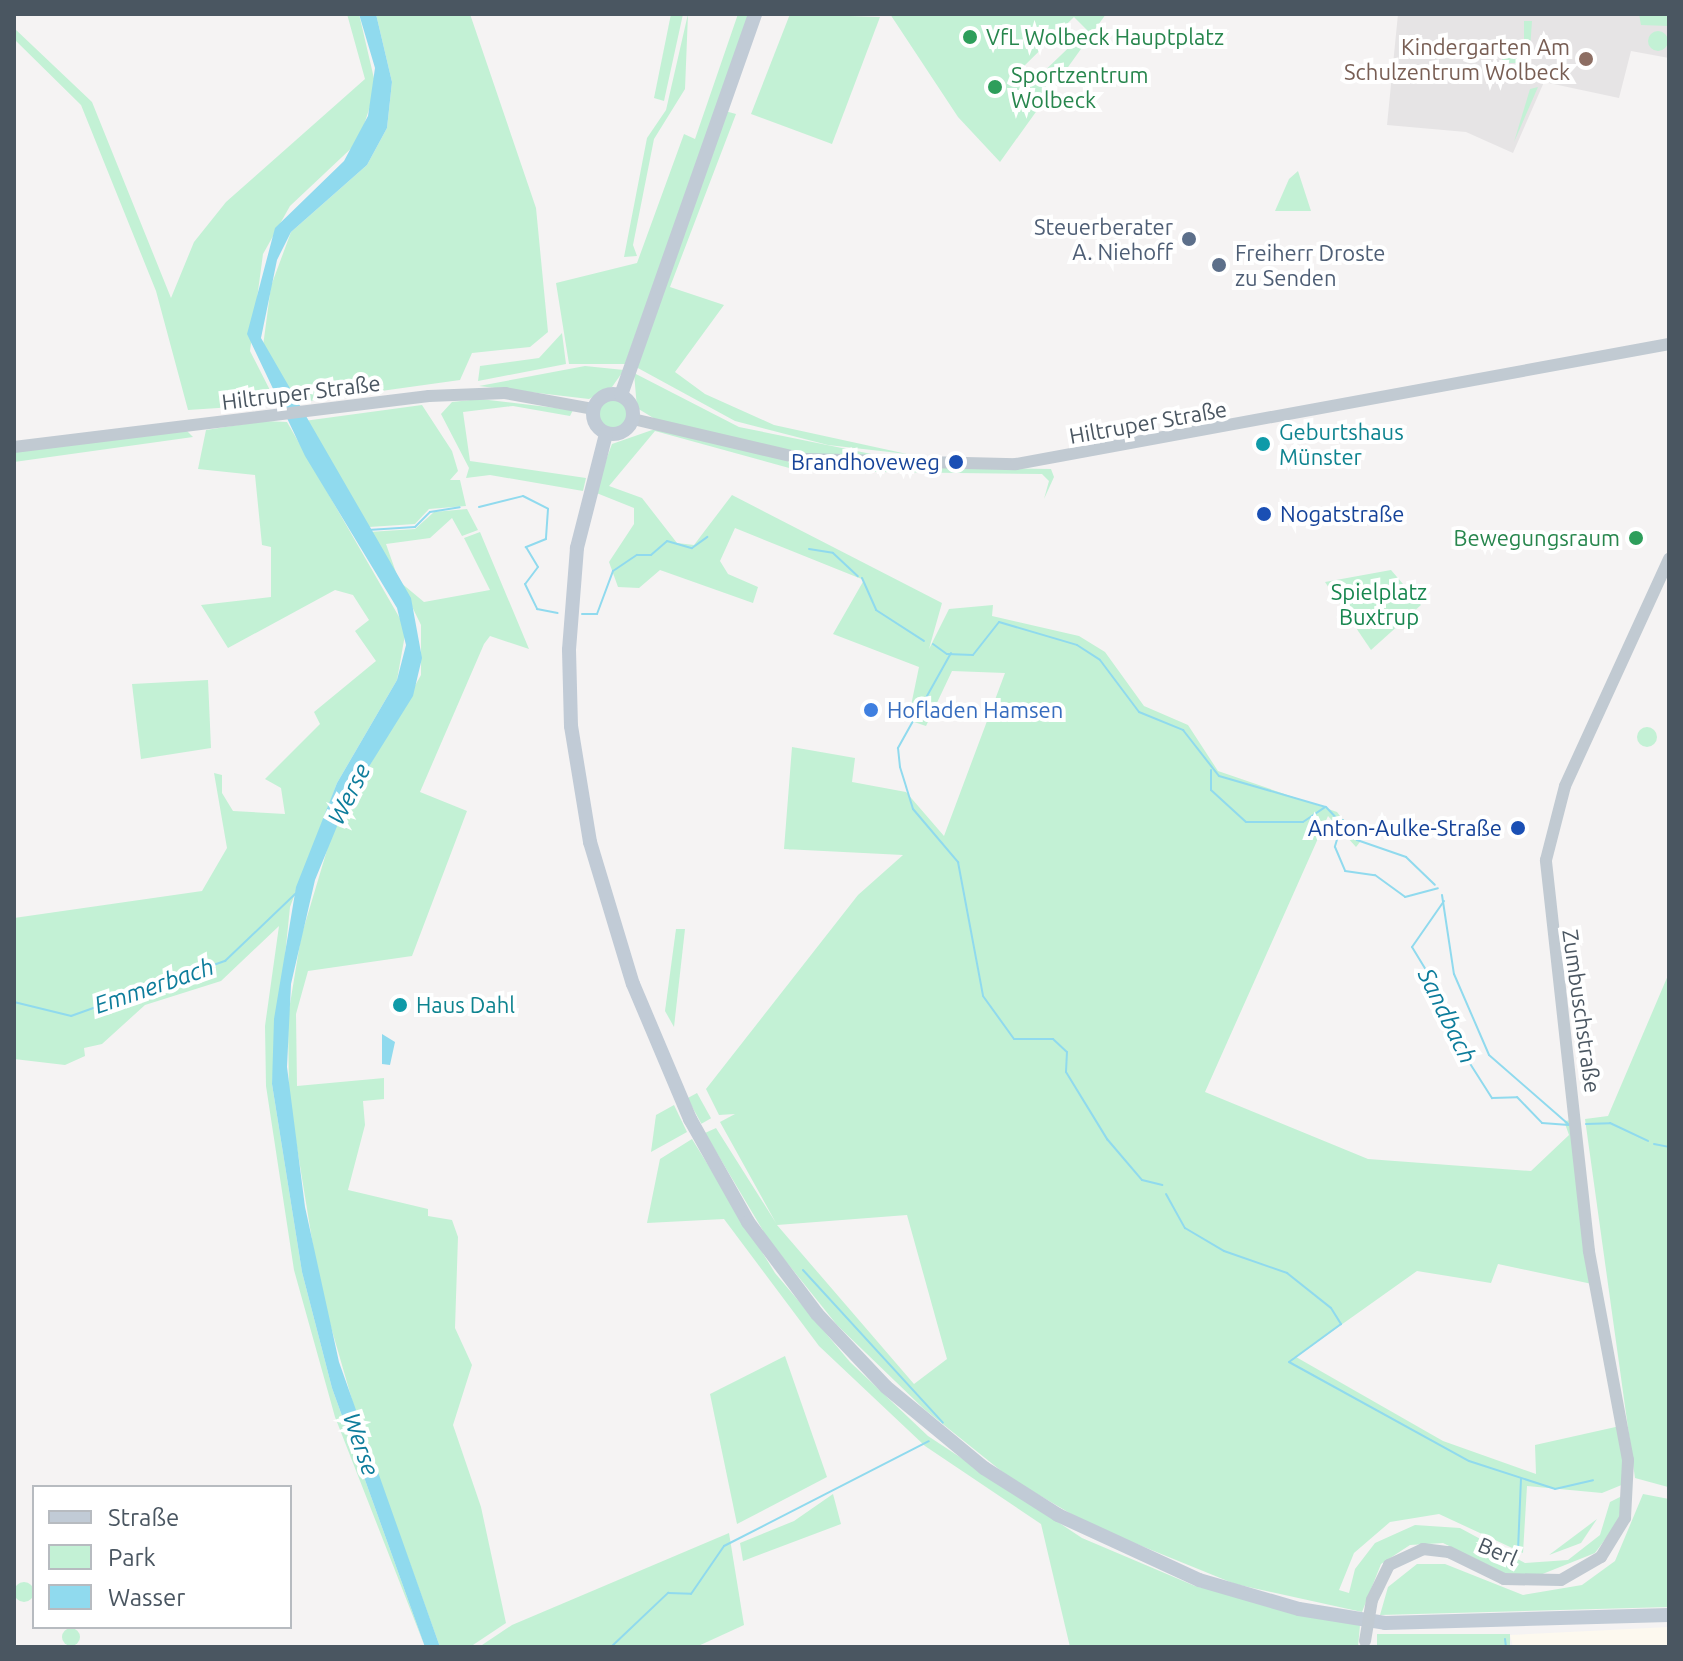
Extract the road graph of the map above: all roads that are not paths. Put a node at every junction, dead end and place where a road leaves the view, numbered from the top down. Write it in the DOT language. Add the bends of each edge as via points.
graph roads {
  1 [pos="755,14"];
  2 [pos="1669,344"];
  3 [pos="621,395"];
  4 [pos="593,409"];
  5 [pos="633,419"];
  6 [pos="606,434"];
  7 [pos="14,447"];
  8 [pos="1669,559"];
  9 [pos="1629,1489"];
  10 [pos="1669,1615"];
  11 [pos="1365,1644"];
  1 -- 3 [label="main road"];
  2 -- 5 [label="street, Hiltruper Straße" via="1016,464 804,459"];
  3 -- 4 [label="main road" via="607,394"];
  3 -- 5 [label="main road"];
  4 -- 6 [label="main road"];
  4 -- 7 [label="street, Hiltruper Straße" via="505,393"];
  5 -- 6 [label="main road" via="623,432"];
  6 -- 10 [label="main road" via="571,600 573,743 609,912 704,1146 784,1273 858,1359 984,1468 1103,1539 1227,1590 1339,1617 1440,1626"];
  8 -- 9 [label="street, Zumbuschstraße" via="1565,786 1546,860 1589,1251"];
  9 -- 11 [label="street, Berl, bridge" via="1612,1544 1576,1574 1525,1583 1423,1549 1389,1565 1372,1600"];
}
